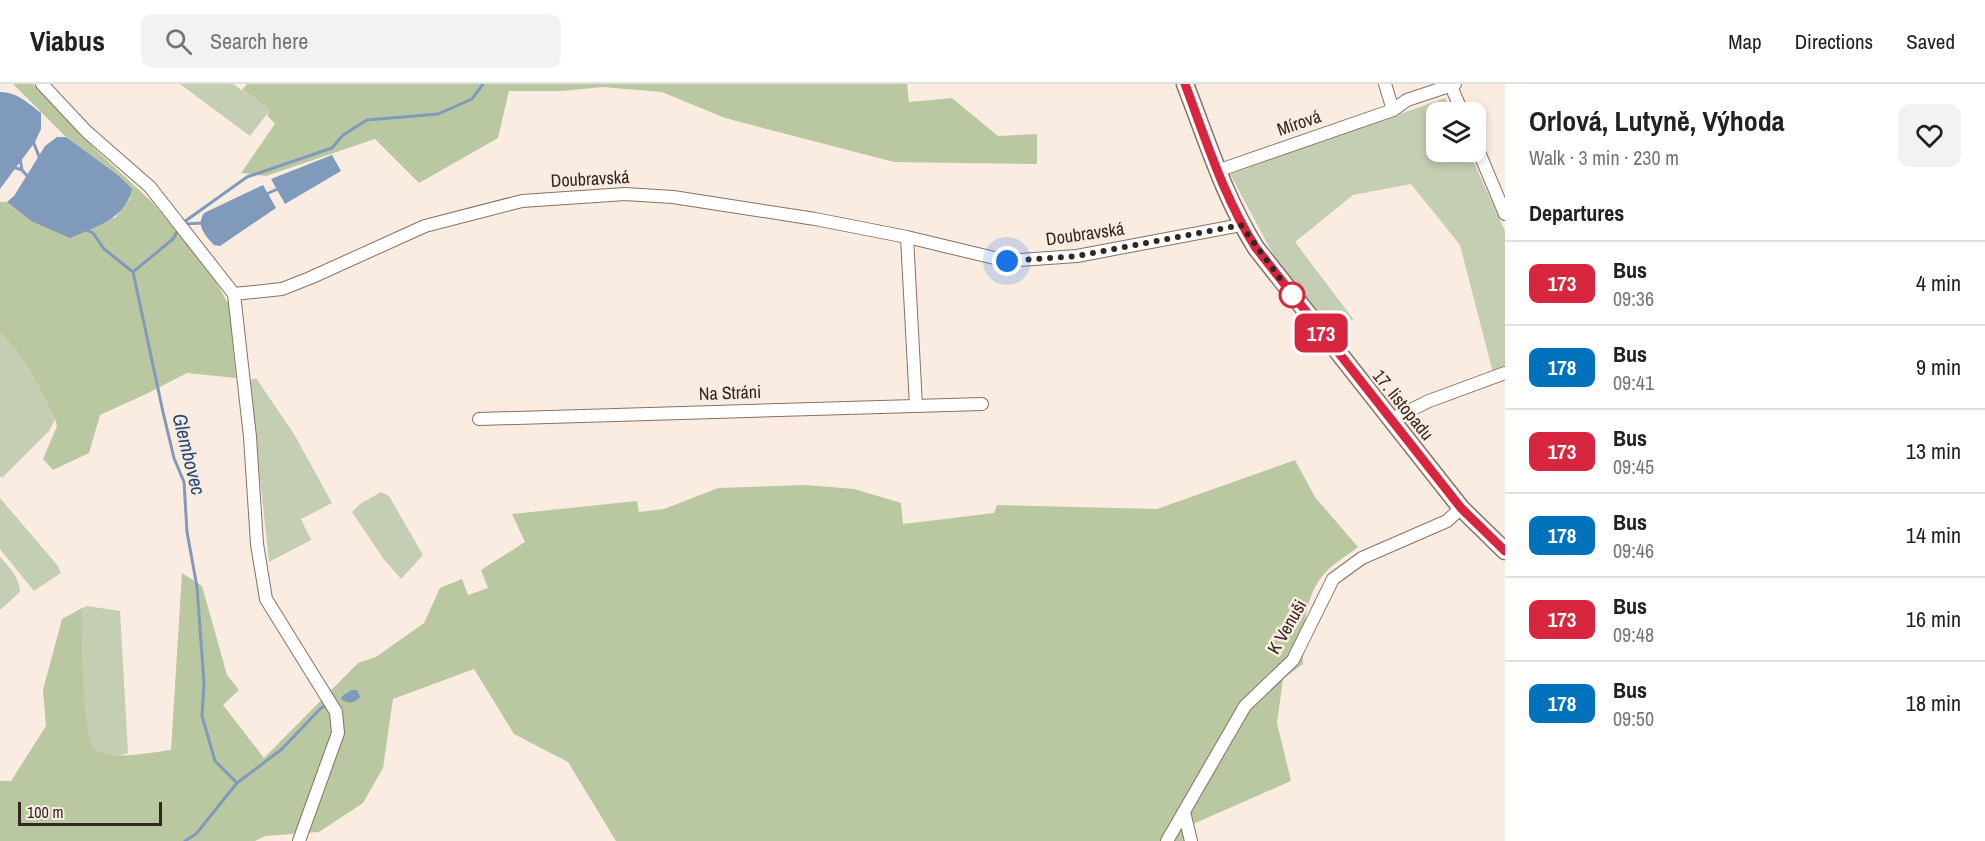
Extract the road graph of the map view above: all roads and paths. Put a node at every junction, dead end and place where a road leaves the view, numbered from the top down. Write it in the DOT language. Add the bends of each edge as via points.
graph roads {
  1 [pos="42,84"];
  2 [pos="1185,84"];
  3 [pos="1384,84"];
  4 [pos="1453,85"];
  5 [pos="1459,102"];
  6 [pos="1393,110"];
  7 [pos="1483,162"];
  8 [pos="1217,171"];
  9 [pos="1505,213"];
  10 [pos="1241,225"];
  11 [pos="907,237"];
  12 [pos="234,294"];
  13 [pos="1505,373"];
  14 [pos="982,404"];
  15 [pos="916,406"];
  16 [pos="479,418"];
  17 [pos="1390,420"];
  18 [pos="1461,508"];
  19 [pos="1505,551"];
  20 [pos="1184,812"];
  21 [pos="300,841"];
  22 [pos="1167,841"];
  23 [pos="1191,841"];
  1 -- 12 [label="street" via="86,131 150,187"];
  2 -- 8 [label="main road, 17. listopadu"];
  3 -- 6 [label="street"];
  4 -- 5 [label="street, Mírová"];
  4 -- 6 [label="street, Mírová" via="1407,100"];
  6 -- 8 [label="street, Mírová"];
  7 -- 9 [label="street"];
  8 -- 10 [label="main road, 17. listopadu"];
  10 -- 11 [label="street, Doubravská" via="1077,256 1007,261"];
  10 -- 17 [label="main road, 17. listopadu"];
  11 -- 12 [label="street, Doubravská" via="673,197 625,194 522,201 425,226 282,289"];
  11 -- 15 [label="street"];
  12 -- 21 [label="street" via="257,544 266,598 336,712 338,733"];
  13 -- 17 [label="street" via="1430,400"];
  14 -- 15 [label="street, Na Stráni"];
  15 -- 16 [label="street, Na Stráni"];
  17 -- 18 [label="main road, 17. listopadu"];
  18 -- 19 [label="main road, 17. listopadu"];
  18 -- 20 [label="street, K Venuši" via="1447,521 1362,558 1333,579 1293,660 1245,706"];
  20 -- 22 [label="street, K Venuši"];
  20 -- 23 [label="street"];
}
